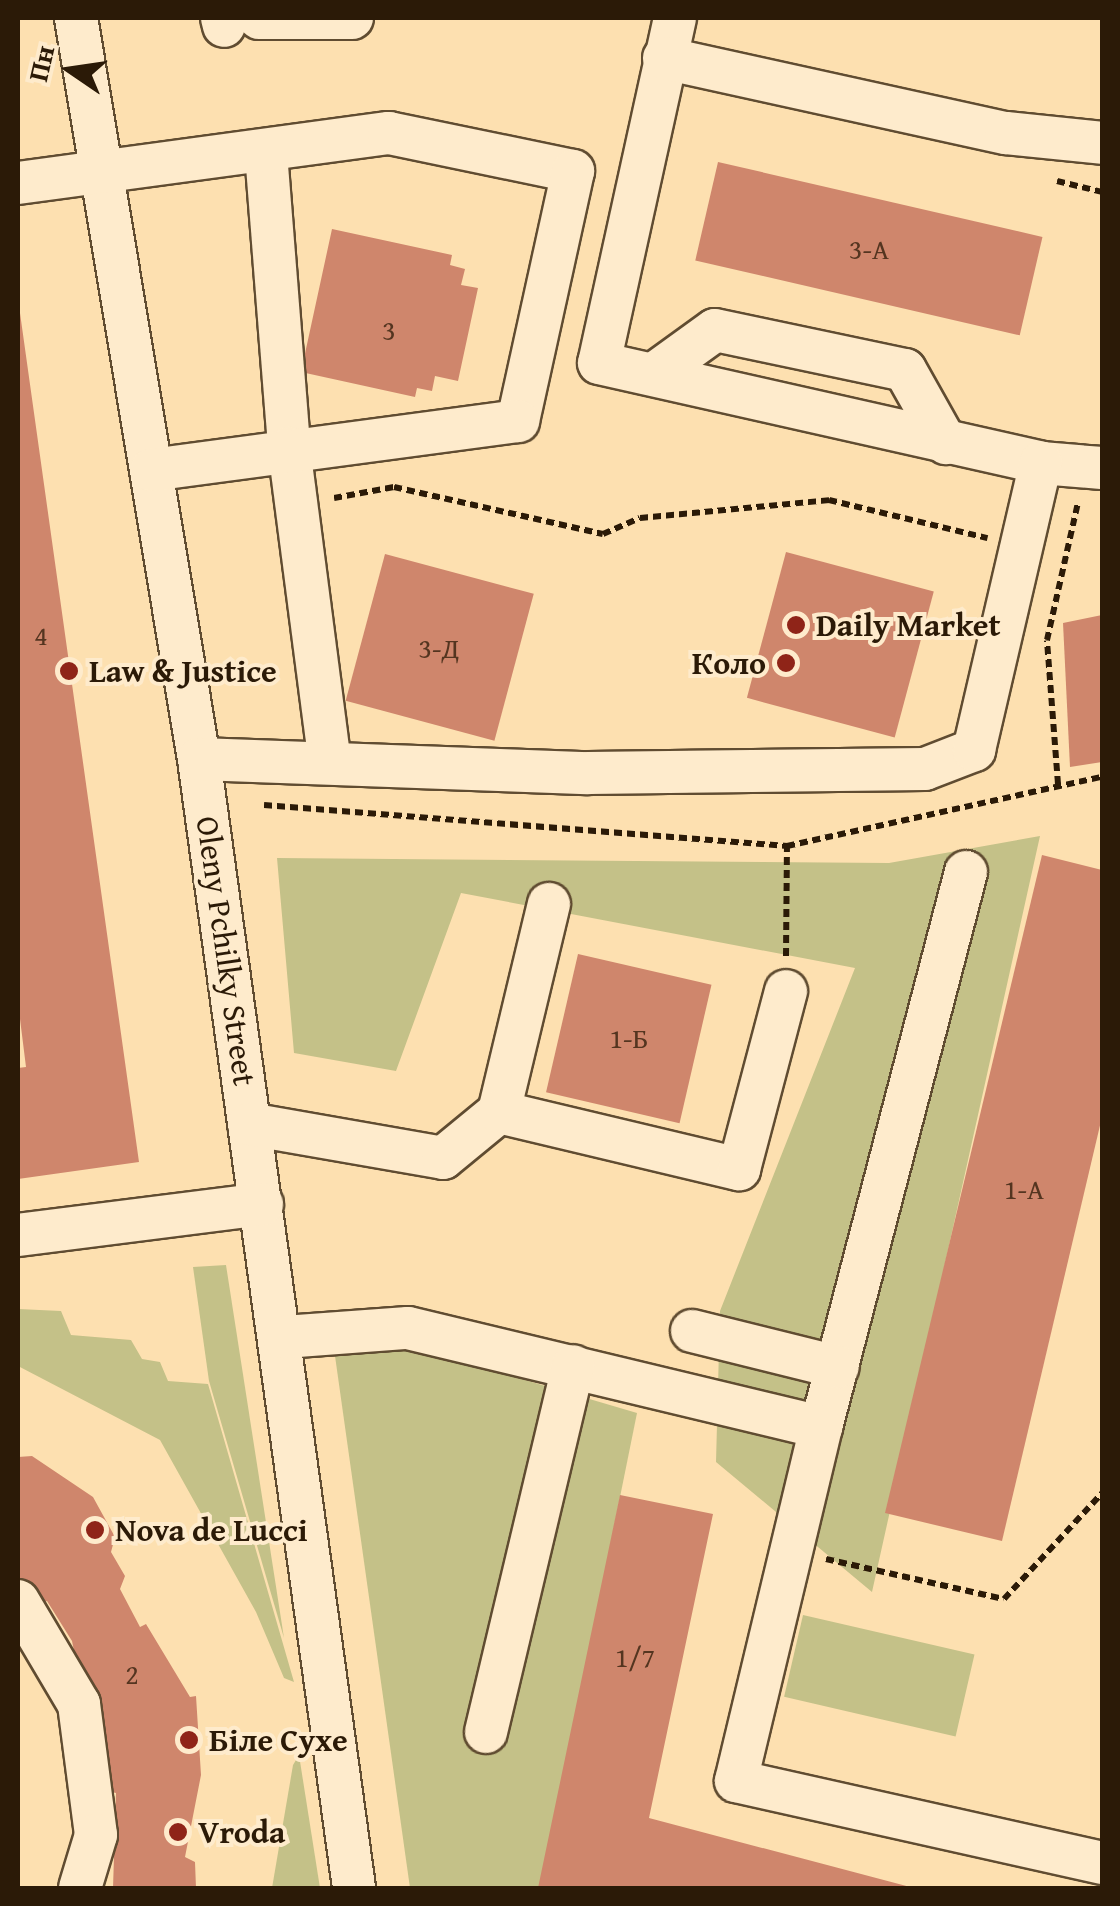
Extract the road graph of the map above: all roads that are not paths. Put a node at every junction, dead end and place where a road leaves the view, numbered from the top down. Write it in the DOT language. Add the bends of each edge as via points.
graph roads {
  1 [pos="76,18"];
  2 [pos="352,18"];
  3 [pos="235,20"];
  4 [pos="670,38"];
  5 [pos="1102,143"];
  6 [pos="266,153"];
  7 [pos="100,175"];
  8 [pos="18,183"];
  9 [pos="654,374"];
  10 [pos="946,443"];
  11 [pos="289,448"];
  12 [pos="1042,463"];
  13 [pos="1095,468"];
  14 [pos="151,470"];
  15 [pos="200,759"];
  16 [pos="330,762"];
  17 [pos="966,872"];
  18 [pos="548,904"];
  19 [pos="786,991"];
  20 [pos="499,1112"];
  21 [pos="249,1124"];
  22 [pos="262,1204"];
  23 [pos="18,1235"];
  24 [pos="692,1331"];
  25 [pos="284,1337"];
  26 [pos="573,1366"];
  27 [pos="838,1366"];
  28 [pos="821,1427"];
  29 [pos="18,1601"];
  30 [pos="486,1732"];
  31 [pos="1102,1863"];
  32 [pos="80,1888"];
  33 [pos="354,1888"];
  1 -- 7 [label="street, Oleny Pchilky Street"];
  2 -- 3 [label="street"];
  4 -- 5 [label="street" via="1006,133"];
  4 -- 9 [label="street" via="599,363"];
  6 -- 7 [label="street"];
  6 -- 11 [label="street"];
  6 -- 11 [label="street" via="390,133 573,172 518,421"];
  7 -- 8 [label="street"];
  7 -- 14 [label="street, Oleny Pchilky Street"];
  9 -- 10 [label="street"];
  9 -- 10 [label="street" via="716,330 905,370"];
  10 -- 12 [label="street"];
  11 -- 14 [label="street"];
  11 -- 16 [label="street"];
  12 -- 13 [label="street"];
  12 -- 16 [label="street" via="974,750 925,769 588,772"];
  14 -- 15 [label="street, Oleny Pchilky Street"];
  15 -- 16 [label="street"];
  15 -- 21 [label="street, Oleny Pchilky Street"];
  17 -- 27 [label="street"];
  18 -- 20 [label="street"];
  19 -- 20 [label="street" via="739,1169"];
  20 -- 21 [label="street" via="443,1158"];
  21 -- 22 [label="street, Oleny Pchilky Street"];
  22 -- 23 [label="street"];
  22 -- 25 [label="street, Oleny Pchilky Street"];
  24 -- 27 [label="street"];
  25 -- 26 [label="street" via="408,1328"];
  25 -- 33 [label="street, Oleny Pchilky Street"];
  26 -- 28 [label="street"];
  26 -- 30 [label="street"];
  27 -- 28 [label="street"];
  28 -- 31 [label="street" via="736,1781"];
  29 -- 32 [label="street" via="79,1704 96,1835"];
}
